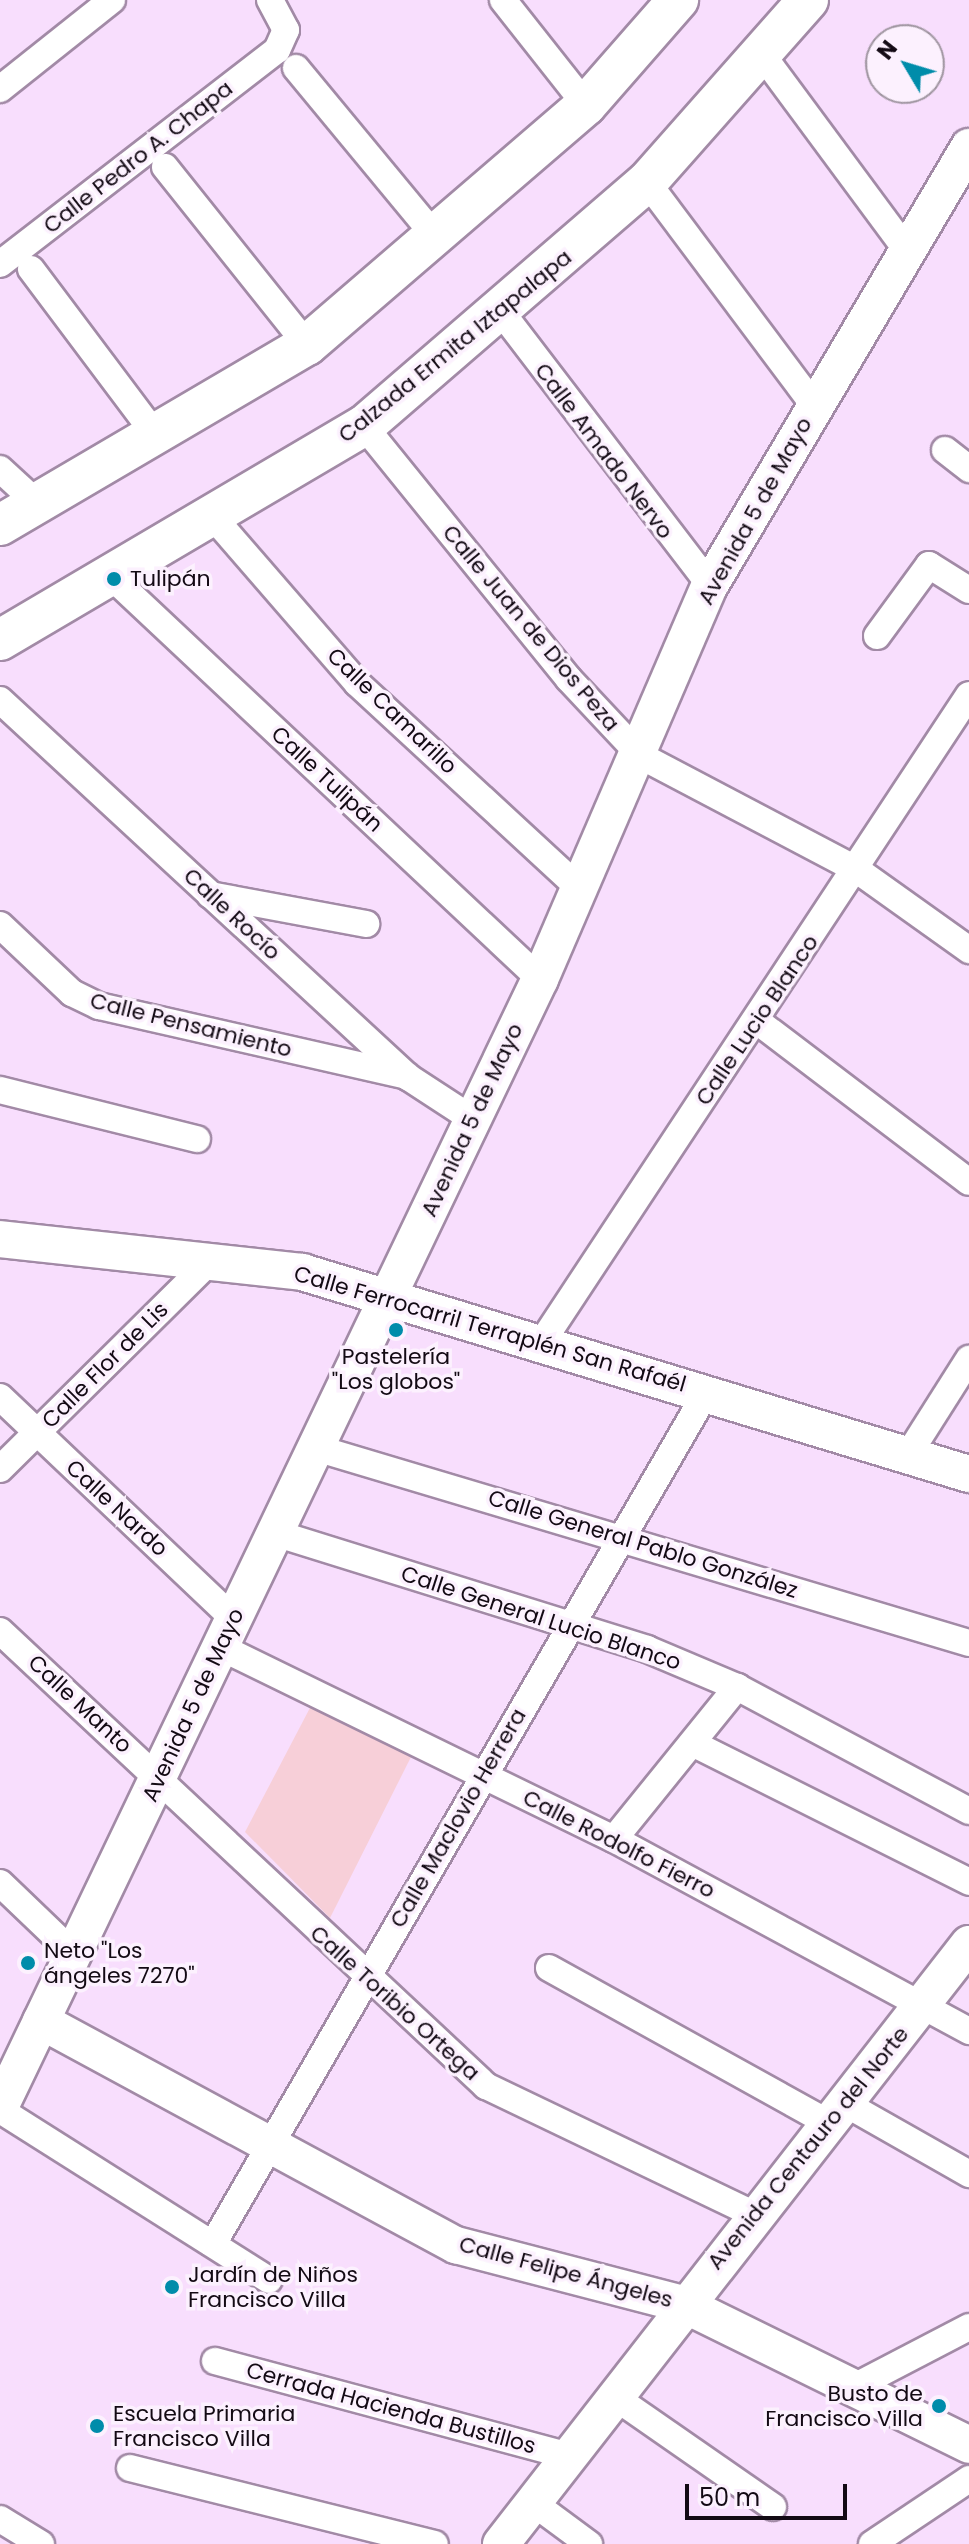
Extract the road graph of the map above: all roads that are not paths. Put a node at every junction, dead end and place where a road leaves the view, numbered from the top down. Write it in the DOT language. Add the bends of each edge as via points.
graph roads {
  1 [pos="112,0"];
  2 [pos="270,0"];
  3 [pos="503,0"];
  4 [pos="678,0"];
  5 [pos="808,0"];
  6 [pos="763,56"];
  7 [pos="286,59"];
  8 [pos="2,83"];
  9 [pos="586,105"];
  10 [pos="969,147"];
  11 [pos="165,167"];
  12 [pos="647,182"];
  13 [pos="434,235"];
  14 [pos="905,248"];
  15 [pos="10,259"];
  16 [pos="502,313"];
  17 [pos="307,345"];
  18 [pos="813,404"];
  19 [pos="364,426"];
  20 [pos="157,437"];
  21 [pos="945,450"];
  22 [pos="0,469"];
  23 [pos="969,469"];
  24 [pos="38,504"];
  25 [pos="215,519"];
  26 [pos="0,525"];
  27 [pos="114,579"];
  28 [pos="710,585"];
  29 [pos="969,590"];
  30 [pos="877,636"];
  31 [pos="0,640"];
  32 [pos="969,695"];
  33 [pos="0,700"];
  34 [pos="641,756"];
  35 [pos="857,870"];
  36 [pos="581,890"];
  37 [pos="210,895"];
  38 [pos="366,924"];
  39 [pos="0,925"];
  40 [pos="969,950"];
  41 [pos="540,979"];
  42 [pos="757,1021"];
  43 [pos="408,1077"];
  44 [pos="0,1090"];
  45 [pos="471,1118"];
  46 [pos="197,1139"];
  47 [pos="969,1182"];
  48 [pos="0,1239"];
  49 [pos="210,1261"];
  50 [pos="391,1296"];
  51 [pos="542,1342"];
  52 [pos="969,1359"];
  53 [pos="706,1393"];
  54 [pos="0,1397"];
  55 [pos="37,1433"];
  56 [pos="316,1448"];
  57 [pos="908,1455"];
  58 [pos="0,1469"];
  59 [pos="969,1474"];
  60 [pos="275,1533"];
  61 [pos="622,1537"];
  62 [pos="571,1624"];
  63 [pos="0,1631"];
  64 [pos="227,1633"];
  65 [pos="969,1643"];
  66 [pos="737,1687"];
  67 [pos="694,1744"];
  68 [pos="483,1774"];
  69 [pos="160,1778"];
  70 [pos="969,1811"];
  71 [pos="614,1839"];
  72 [pos="969,1882"];
  73 [pos="0,1883"];
  74 [pos="968,1947"];
  75 [pos="75,1955"];
  76 [pos="549,1968"];
  77 [pos="366,1979"];
  78 [pos="923,2004"];
  79 [pos="41,2021"];
  80 [pos="969,2031"];
  81 [pos="0,2108"];
  82 [pos="838,2114"];
  83 [pos="273,2146"];
  84 [pos="969,2174"];
  85 [pos="755,2215"];
  86 [pos="213,2244"];
  87 [pos="269,2280"];
  88 [pos="683,2304"];
  89 [pos="969,2327"];
  90 [pos="215,2361"];
  91 [pos="852,2388"];
  92 [pos="612,2395"];
  93 [pos="969,2445"];
  94 [pos="567,2455"];
  95 [pos="130,2468"];
  96 [pos="969,2479"];
  97 [pos="532,2502"];
  98 [pos="773,2507"];
  99 [pos="0,2519"];
  100 [pos="41,2544"];
  101 [pos="435,2544"];
  102 [pos="501,2544"];
  103 [pos="589,2544"];
  104 [pos="872,2544"];
  1 -- 8 [label="street"];
  2 -- 7 [label="street" via="286,30"];
  3 -- 9 [label="street"];
  4 -- 9 [label="main road"];
  5 -- 6 [label="main road, Calzada Ermita Iztapalapa"];
  6 -- 12 [label="main road, Calzada Ermita Iztapalapa"];
  6 -- 14 [label="street"];
  7 -- 13 [label="street"];
  7 -- 15 [label="street, Calle Pedro A. Chapa"];
  9 -- 13 [label="main road"];
  10 -- 14 [label="street, Avenida 5 de Mayo"];
  11 -- 17 [label="street"];
  12 -- 16 [label="main road, Calzada Ermita Iztapalapa"];
  12 -- 18 [label="street"];
  13 -- 17 [label="main road"];
  14 -- 18 [label="street, Avenida 5 de Mayo"];
  15 -- 20 [label="street"];
  16 -- 19 [label="main road, Calzada Ermita Iztapalapa"];
  16 -- 28 [label="street, Calle Amado Nervo"];
  17 -- 20 [label="main road"];
  18 -- 28 [label="street, Avenida 5 de Mayo"];
  19 -- 25 [label="main road, Calzada Ermita Iztapalapa"];
  19 -- 34 [label="street, Calle Juan de Dios Peza" via="569,679"];
  20 -- 24 [label="main road"];
  21 -- 23 [label="street"];
  22 -- 24 [label="street"];
  24 -- 26 [label="main road"];
  25 -- 27 [label="main road, Calzada Ermita Iztapalapa"];
  25 -- 36 [label="street, Calle Camarillo" via="357,683"];
  27 -- 31 [label="main road, Calzada Ermita Iztapalapa"];
  27 -- 41 [label="street, Calle Tulipán"];
  28 -- 34 [label="street, Avenida 5 de Mayo"];
  29 -- 30 [label="street" via="929,565"];
  32 -- 35 [label="street, Calle Lucio Blanco"];
  33 -- 37 [label="street, Calle Rocío"];
  34 -- 35 [label="street, Calle Juan de Dios Peza"];
  34 -- 36 [label="street, Avenida 5 de Mayo"];
  35 -- 40 [label="street, Calle Juan de Dios Peza"];
  35 -- 42 [label="street, Calle Lucio Blanco"];
  36 -- 41 [label="street, Avenida 5 de Mayo"];
  37 -- 38 [label="street"];
  37 -- 43 [label="street, Calle Rocío"];
  39 -- 43 [label="street, Calle Pensamiento" via="72,993 99,1006"];
  41 -- 45 [label="street, Avenida 5 de Mayo"];
  42 -- 47 [label="street"];
  42 -- 51 [label="street, Calle Lucio Blanco"];
  43 -- 45 [label="street, Calle Rocío"];
  44 -- 46 [label="street"];
  45 -- 50 [label="street, Avenida 5 de Mayo"];
  48 -- 49 [label="street, Calle Ferrocarril Terraplén San Rafaél"];
  49 -- 50 [label="street, Calle Ferrocarril Terraplén San Rafaél" via="302,1272"];
  49 -- 55 [label="street, Calle Flor de Lis"];
  50 -- 51 [label="street, Calle Ferrocarril Terraplén San Rafaél"];
  50 -- 56 [label="street, Avenida 5 de Mayo"];
  51 -- 53 [label="street, Calle Ferrocarril Terraplén San Rafaél"];
  52 -- 57 [label="street"];
  53 -- 57 [label="street, Calle Ferrocarril Terraplén San Rafaél"];
  53 -- 61 [label="street, Calle Maclovio Herrera"];
  54 -- 55 [label="street, Calle Nardo"];
  55 -- 58 [label="street, Calle Flor de Lis"];
  55 -- 64 [label="street, Calle Nardo"];
  56 -- 60 [label="street, Avenida 5 de Mayo"];
  56 -- 61 [label="street, Calle General Pablo González"];
  57 -- 59 [label="street, Calle Ferrocarril Terraplén San Rafaél"];
  60 -- 62 [label="street, Calle General Lucio Blanco"];
  60 -- 64 [label="street, Avenida 5 de Mayo"];
  61 -- 62 [label="street, Calle Maclovio Herrera"];
  61 -- 65 [label="street, Calle General Pablo González"];
  62 -- 66 [label="street, Calle General Lucio Blanco"];
  62 -- 68 [label="street, Calle Maclovio Herrera"];
  63 -- 69 [label="street, Calle Manto"];
  64 -- 68 [label="street, Calle Rodolfo Fierro"];
  64 -- 69 [label="street, Avenida 5 de Mayo"];
  66 -- 67 [label="street"];
  66 -- 70 [label="street, Calle General Lucio Blanco"];
  67 -- 71 [label="street"];
  67 -- 72 [label="street"];
  68 -- 71 [label="street, Calle Rodolfo Fierro"];
  68 -- 77 [label="street, Calle Maclovio Herrera"];
  69 -- 75 [label="street, Avenida 5 de Mayo"];
  69 -- 77 [label="street, Calle Toribio Ortega"];
  71 -- 78 [label="street, Calle Rodolfo Fierro"];
  73 -- 75 [label="street"];
  74 -- 78 [label="street, Avenida Centauro del Norte"];
  75 -- 79 [label="street, Avenida 5 de Mayo"];
  76 -- 82 [label="street"];
  77 -- 83 [label="street, Calle Maclovio Herrera"];
  77 -- 85 [label="street, Calle Toribio Ortega" via="486,2086"];
  78 -- 80 [label="street, Calle Rodolfo Fierro"];
  78 -- 82 [label="street, Avenida Centauro del Norte"];
  79 -- 81 [label="street, Avenida 5 de Mayo"];
  79 -- 83 [label="street, Calle Felipe Ángeles"];
  81 -- 86 [label="street"];
  82 -- 84 [label="street"];
  82 -- 85 [label="street, Avenida Centauro del Norte"];
  83 -- 86 [label="street, Calle Maclovio Herrera"];
  83 -- 88 [label="street, Calle Felipe Ángeles" via="456,2245"];
  85 -- 88 [label="street, Avenida Centauro del Norte"];
  86 -- 87 [label="street"];
  88 -- 91 [label="street, Calle Felipe Ángeles"];
  88 -- 92 [label="street, Avenida Centauro del Norte"];
  89 -- 91 [label="street"];
  90 -- 94 [label="street, Cerrada Hacienda Bustillos"];
  91 -- 93 [label="street, Calle Felipe Ángeles"];
  92 -- 94 [label="street, Avenida Centauro del Norte"];
  92 -- 98 [label="street"];
  94 -- 97 [label="street, Avenida Centauro del Norte"];
  95 -- 101 [label="street"];
  96 -- 104 [label="street"];
  97 -- 102 [label="street, Avenida Centauro del Norte"];
  97 -- 103 [label="street"];
  99 -- 100 [label="street"];
}
